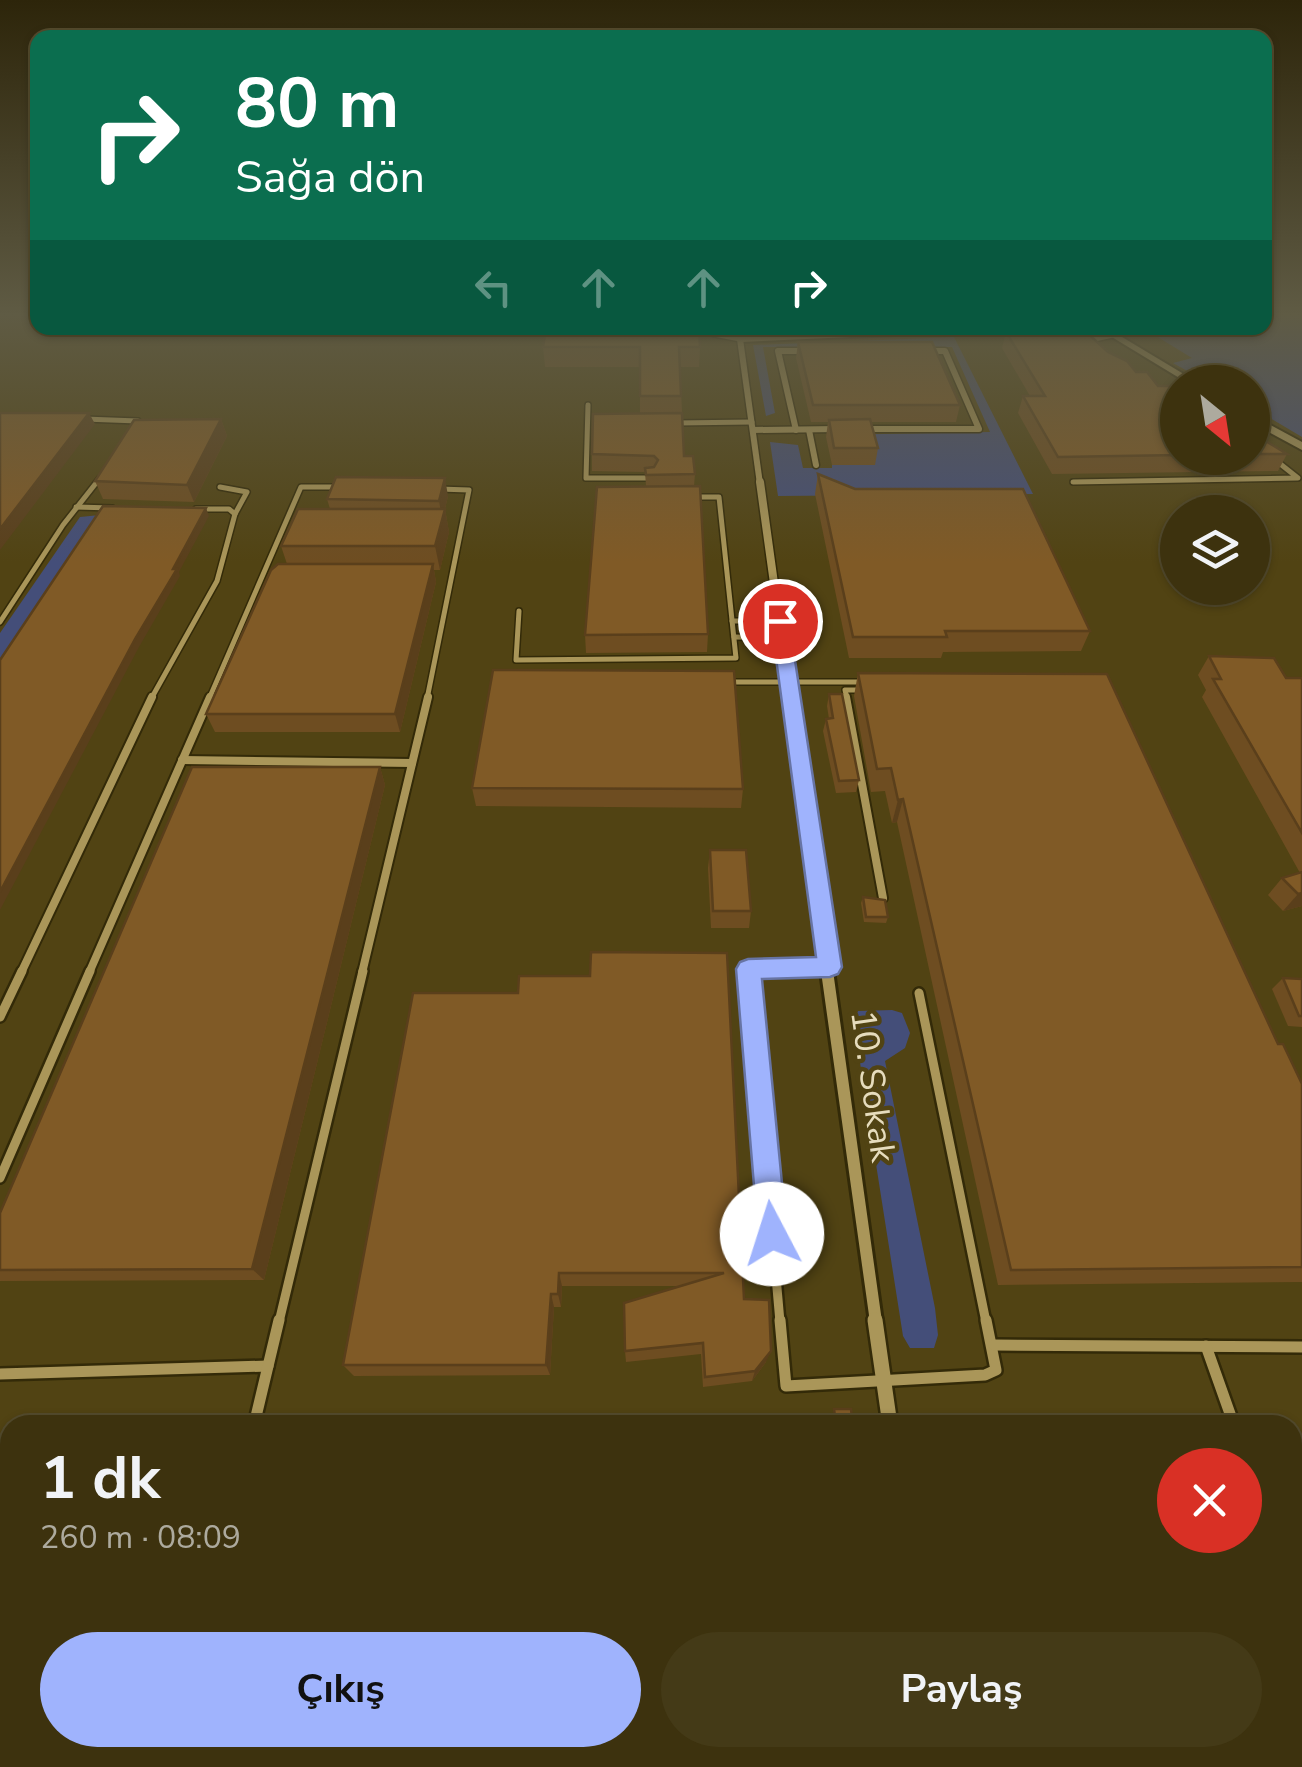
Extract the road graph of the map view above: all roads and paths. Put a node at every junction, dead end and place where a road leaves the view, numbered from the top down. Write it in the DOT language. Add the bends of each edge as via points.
graph roads {
  1 [pos="748,397"];
  2 [pos="789,397"];
  3 [pos="965,397"];
  4 [pos="588,405"];
  5 [pos="75,419"];
  6 [pos="658,423"];
  7 [pos="588,424"];
  8 [pos="605,424"];
  9 [pos="752,426"];
  10 [pos="1270,428"];
  11 [pos="796,430"];
  12 [pos="809,430"];
  13 [pos="129,440"];
  14 [pos="1302,447"];
  15 [pos="1270,456"];
  16 [pos="816,465"];
  17 [pos="108,467"];
  18 [pos="652,478"];
  19 [pos="1073,482"];
  20 [pos="220,487"];
  21 [pos="357,488"];
  22 [pos="432,489"];
  23 [pos="682,497"];
  24 [pos="76,507"];
  25 [pos="114,508"];
  26 [pos="191,508"];
  27 [pos="236,514"];
  28 [pos="285,523"];
  29 [pos="305,524"];
  30 [pos="442,525"];
  31 [pos="462,525"];
  32 [pos="262,576"];
  33 [pos="281,576"];
  34 [pos="433,576"];
  35 [pos="452,576"];
  36 [pos="519,611"];
  37 [pos="780,621"];
  38 [pos="0,622"];
  39 [pos="732,622"];
  40 [pos="734,637"];
  41 [pos="782,638"];
  42 [pos="712,682"];
  43 [pos="789,682"];
  44 [pos="883,683"];
  45 [pos="875,690"];
  46 [pos="182,760"];
  47 [pos="412,763"];
  48 [pos="882,898"];
  49 [pos="830,967"];
  50 [pos="920,993"];
  51 [pos="0,1017"];
  52 [pos="0,1178"];
  53 [pos="994,1346"];
  54 [pos="1206,1346"];
  55 [pos="1302,1346"];
  56 [pos="268,1366"];
  57 [pos="0,1374"];
  58 [pos="884,1379"];
  59 [pos="256,1415"];
  60 [pos="889,1415"];
  61 [pos="1230,1415"];
  1 -- 9 [label="street, 10. Sokak"];
  2 -- 11 [label="street"];
  3 -- 12 [label="street" via="979,429"];
  4 -- 7 [label="lane"];
  5 -- 13 [label="lane" via="130,418 140,427"];
  6 -- 9 [label="lane"];
  7 -- 8 [label="lane"];
  7 -- 18 [label="lane" via="586,478"];
  9 -- 11 [label="street"];
  9 -- 37 [label="street, 10. Sokak"];
  10 -- 14 [label="street"];
  11 -- 12 [label="street"];
  12 -- 16 [label="street"];
  15 -- 19 [label="lane" via="1298,478"];
  17 -- 24 [label="lane"];
  20 -- 27 [label="lane" via="247,492"];
  21 -- 28 [label="lane" via="301,487"];
  22 -- 31 [label="lane" via="469,490"];
  23 -- 39 [label="lane" via="720,497"];
  24 -- 25 [label="lane"];
  24 -- 38 [label="lane"];
  26 -- 27 [label="lane"];
  27 -- 51 [label="lane" via="217,581 159,682"];
  28 -- 29 [label="lane"];
  28 -- 32 [label="lane"];
  30 -- 31 [label="lane"];
  31 -- 35 [label="lane"];
  32 -- 33 [label="lane"];
  32 -- 46 [label="lane"];
  34 -- 35 [label="lane"];
  35 -- 47 [label="lane"];
  36 -- 40 [label="lane" via="516,660 736,658"];
  37 -- 39 [label="lane"];
  37 -- 41 [label="street, 10. Sokak"];
  39 -- 40 [label="lane"];
  40 -- 41 [label="lane"];
  41 -- 43 [label="street, 10. Sokak"];
  42 -- 43 [label="lane"];
  43 -- 44 [label="lane"];
  43 -- 49 [label="street, 10. Sokak"];
  45 -- 48 [label="lane" via="845,690"];
  46 -- 47 [label="lane"];
  46 -- 52 [label="lane"];
  47 -- 56 [label="lane"];
  49 -- 58 [label="street, 10. Sokak"];
  49 -- 58 [label="lane" via="748,969 786,1386"];
  50 -- 53 [label="lane"];
  53 -- 54 [label="lane"];
  53 -- 58 [label="lane" via="996,1370 986,1375"];
  54 -- 55 [label="lane"];
  54 -- 61 [label="lane"];
  56 -- 57 [label="lane"];
  56 -- 59 [label="lane"];
  58 -- 60 [label="street, 10. Sokak"];
}
